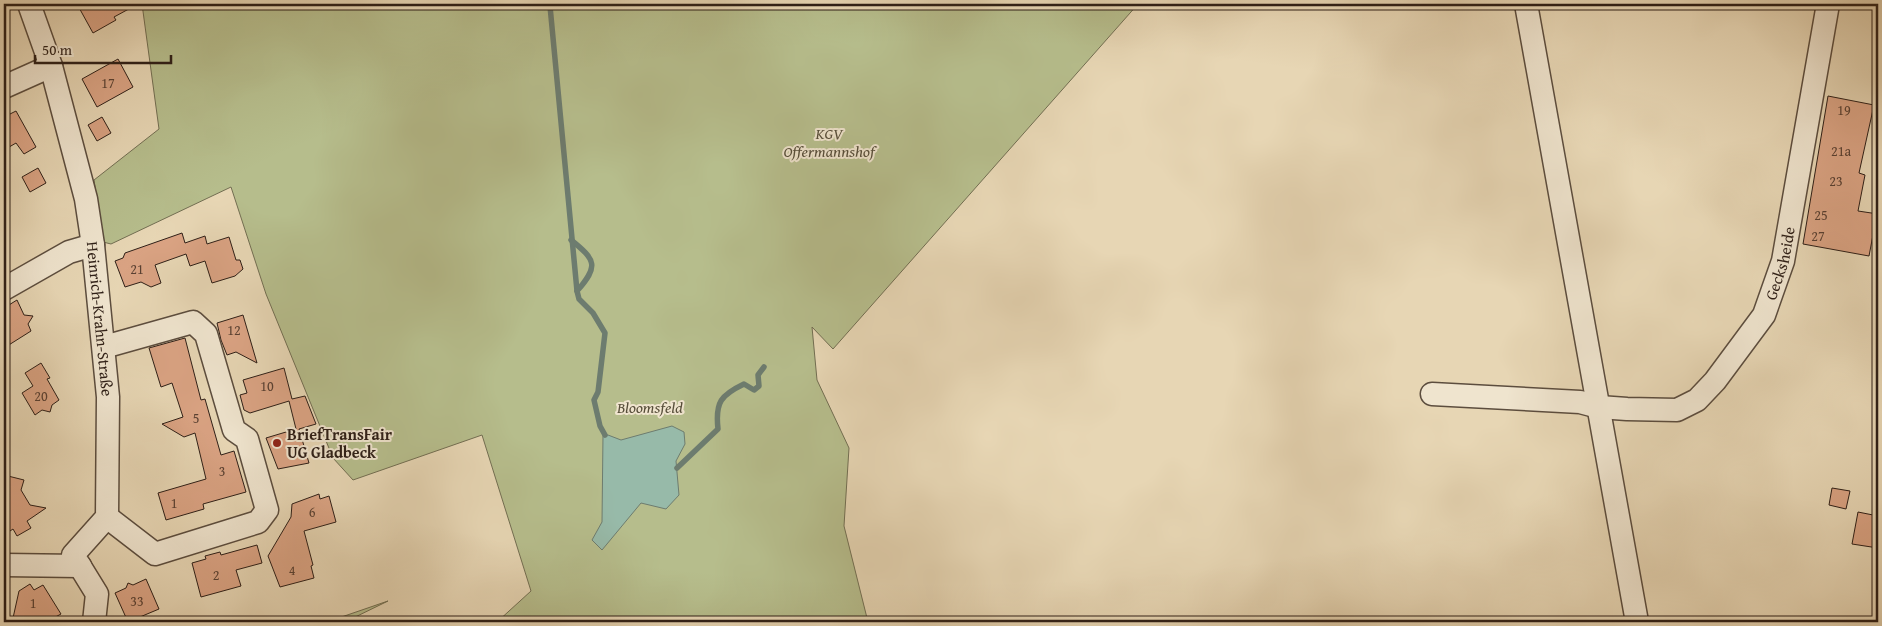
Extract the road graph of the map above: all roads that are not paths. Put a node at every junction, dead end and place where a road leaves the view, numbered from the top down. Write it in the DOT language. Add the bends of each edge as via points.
graph roads {
  1 [pos="30,4"];
  2 [pos="1526,4"];
  3 [pos="1828,4"];
  4 [pos="51,66"];
  5 [pos="4,87"];
  6 [pos="93,245"];
  7 [pos="4,289"];
  8 [pos="104,347"];
  9 [pos="1432,394"];
  10 [pos="1599,407"];
  11 [pos="107,517"];
  12 [pos="5,564"];
  13 [pos="80,566"];
  14 [pos="94,622"];
  15 [pos="1637,622"];
  1 -- 4 [label="street, Heinrich-Krahn-Straße"];
  2 -- 10 [label="street"];
  3 -- 10 [label="street, Gecksheide" via="1783,261 1764,315 1698,400 1677,410"];
  4 -- 5 [label="street"];
  4 -- 6 [label="street, Heinrich-Krahn-Straße" via="86,199"];
  6 -- 7 [label="street" via="70,252"];
  6 -- 8 [label="street, Heinrich-Krahn-Straße"];
  8 -- 11 [label="street, Heinrich-Krahn-Straße" via="108,397"];
  8 -- 11 [label="street" via="193,322 206,334 234,430 247,439 266,510 258,522 155,554"];
  9 -- 10 [label="street, Gecksheide" via="1580,402"];
  10 -- 15 [label="street"];
  11 -- 13 [label="street" via="73,555"];
  12 -- 13 [label="street"];
  13 -- 14 [label="street" via="97,594"];
}
